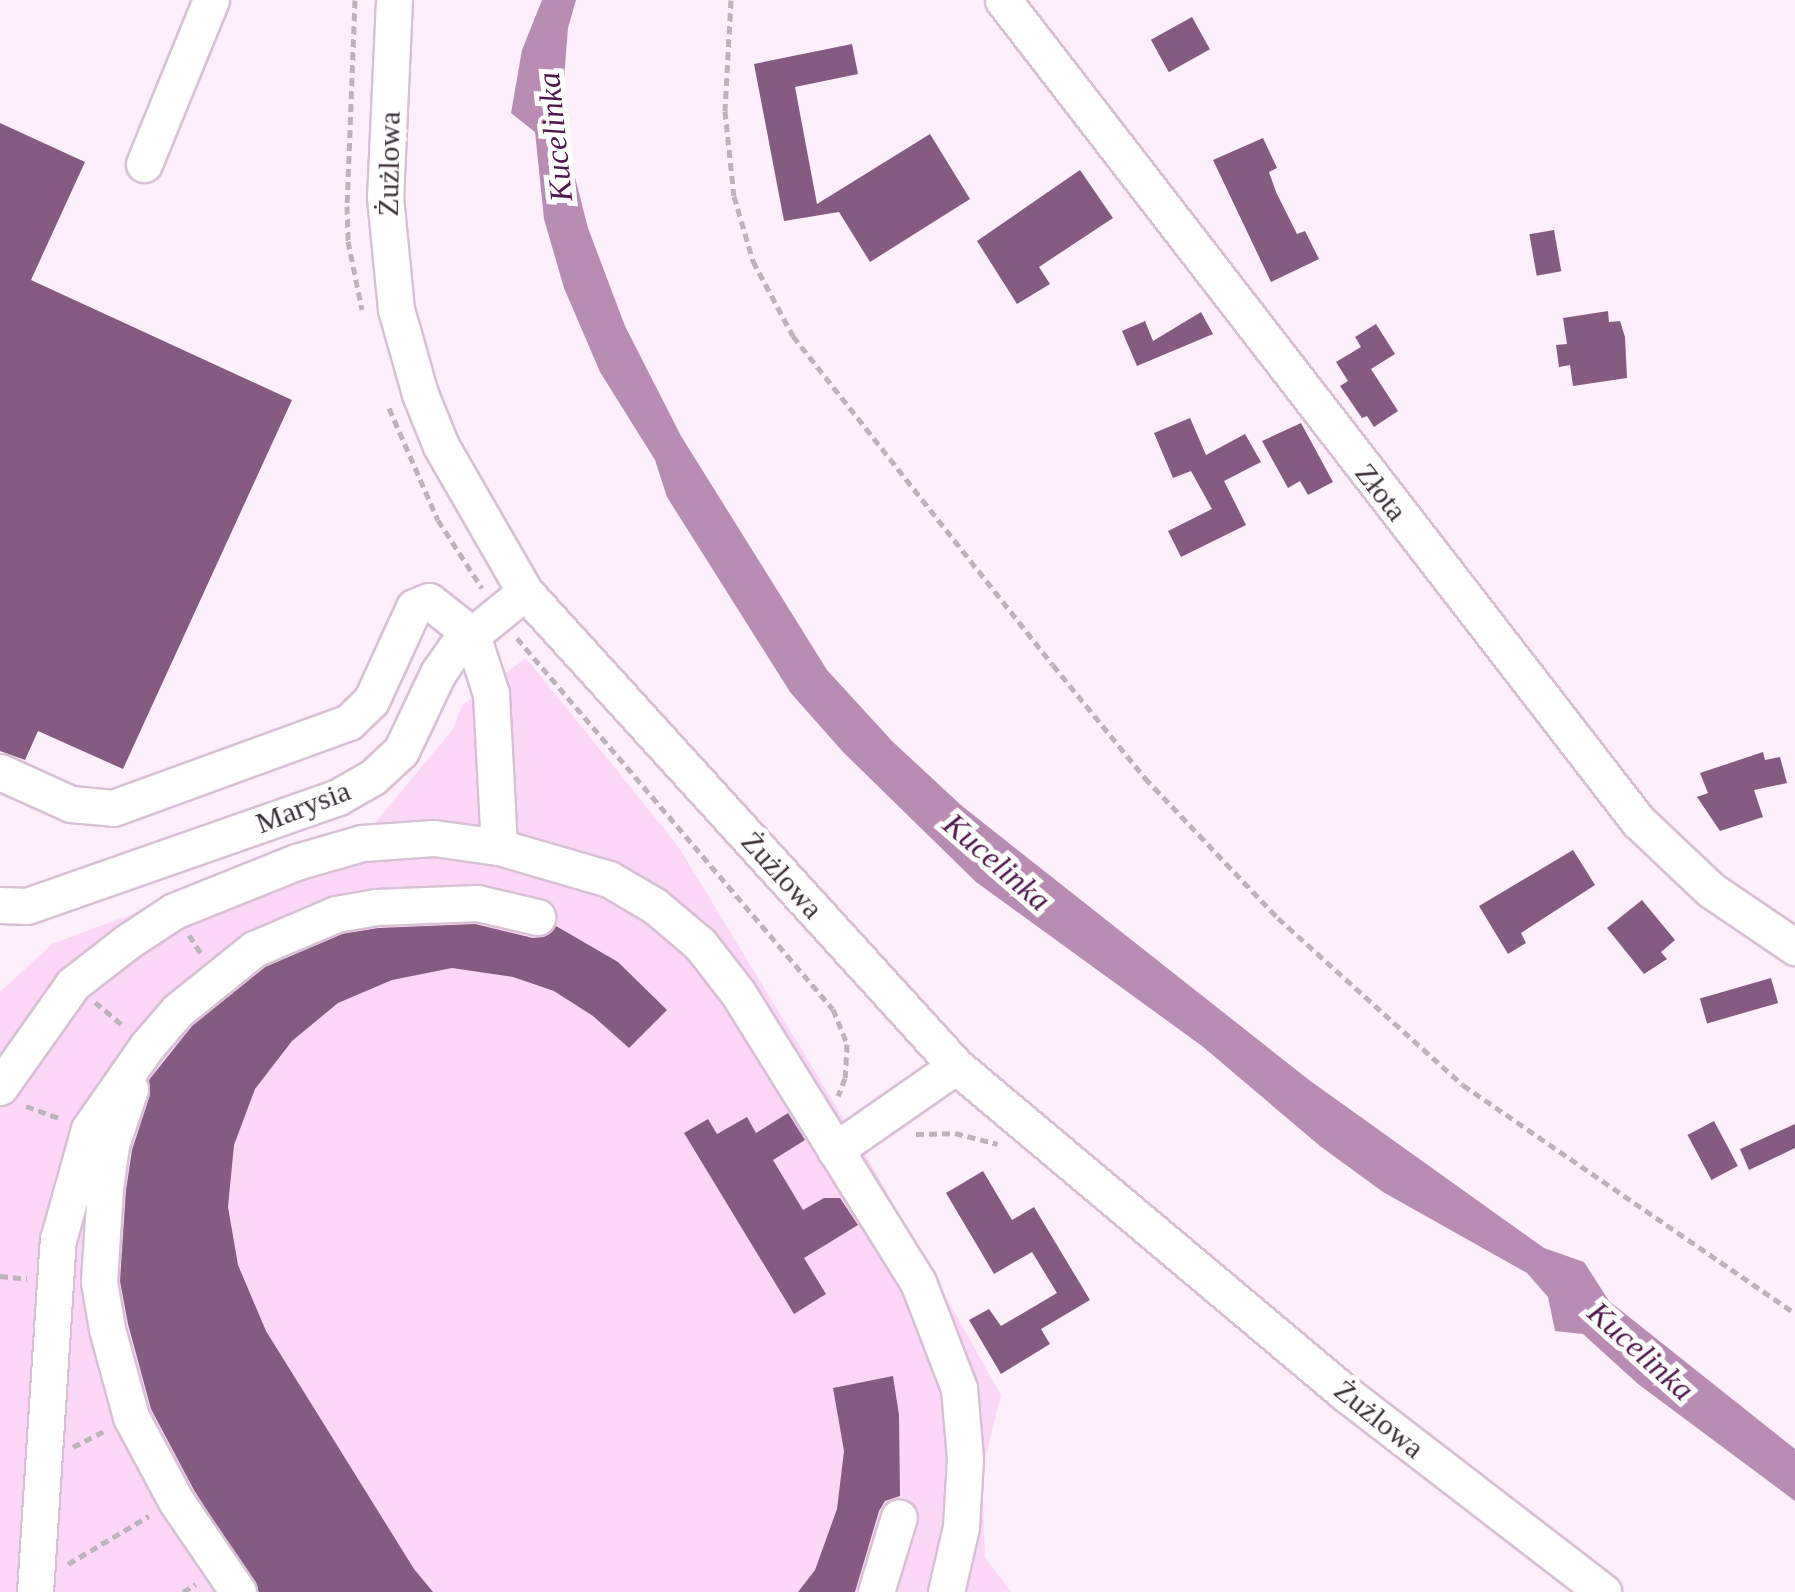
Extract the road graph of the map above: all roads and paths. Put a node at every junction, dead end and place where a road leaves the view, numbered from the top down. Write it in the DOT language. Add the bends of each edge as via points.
graph roads {
  1 [pos="211,0"];
  2 [pos="394,0"];
  3 [pos="731,0"];
  4 [pos="1003,0"];
  5 [pos="144,164"];
  6 [pos="525,592"];
  7 [pos="472,634"];
  8 [pos="0,772"];
  9 [pos="499,847"];
  10 [pos="0,905"];
  11 [pos="174,911"];
  12 [pos="537,917"];
  13 [pos="1795,947"];
  14 [pos="216,979"];
  15 [pos="73,984"];
  16 [pos="146,1046"];
  17 [pos="956,1066"];
  18 [pos="9,1095"];
  19 [pos="89,1129"];
  20 [pos="835,1150"];
  21 [pos="1795,1313"];
  22 [pos="132,1417"];
  23 [pos="44,1463"];
  24 [pos="176,1500"];
  25 [pos="899,1517"];
  26 [pos="1532,1540"];
  27 [pos="35,1588"];
  28 [pos="238,1592"];
  29 [pos="876,1592"];
  30 [pos="946,1592"];
  31 [pos="1556,1592"];
  32 [pos="1603,1592"];
  1 -- 5 [label="street"];
  2 -- 6 [label="street, Żużlowa" via="385,197 396,309 441,446"];
  3 -- 21 [label="path" via="725,111 734,196 754,261 793,336 1064,679 1145,778 1278,918 1463,1086"];
  4 -- 13 [label="street, Złota" via="1638,822 1711,890"];
  6 -- 7 [label="street, Marysia"];
  6 -- 17 [label="street, Żużlowa"];
  7 -- 8 [label="street" via="429,601 420,602 370,701 350,722 113,808 71,804"];
  7 -- 9 [label="street" via="491,694"];
  7 -- 10 [label="street, Marysia" via="438,673 401,751 362,784 27,906"];
  9 -- 11 [label="street" via="434,838 362,844 231,884"];
  9 -- 20 [label="street" via="609,880 655,906 700,944"];
  11 -- 14 [label="path"];
  11 -- 15 [label="street"];
  12 -- 14 [label="street" via="477,903 376,906 336,914 254,949"];
  14 -- 16 [label="street"];
  15 -- 16 [label="path"];
  15 -- 18 [label="street"];
  16 -- 19 [label="street"];
  16 -- 22 [label="street" via="111,1145 100,1248 106,1329"];
  17 -- 20 [label="street"];
  17 -- 26 [label="street, Żużlowa" via="1345,1394"];
  18 -- 19 [label="path"];
  19 -- 23 [label="street" via="58,1240"];
  20 -- 30 [label="street" via="918,1282 959,1388 961,1527"];
  22 -- 23 [label="path"];
  22 -- 24 [label="street"];
  23 -- 27 [label="street"];
  24 -- 27 [label="path"];
  24 -- 28 [label="street"];
  25 -- 29 [label="street"];
  26 -- 31 [label="street, Żużlowa"];
  26 -- 32 [label="street, Żużlowa"];
}
